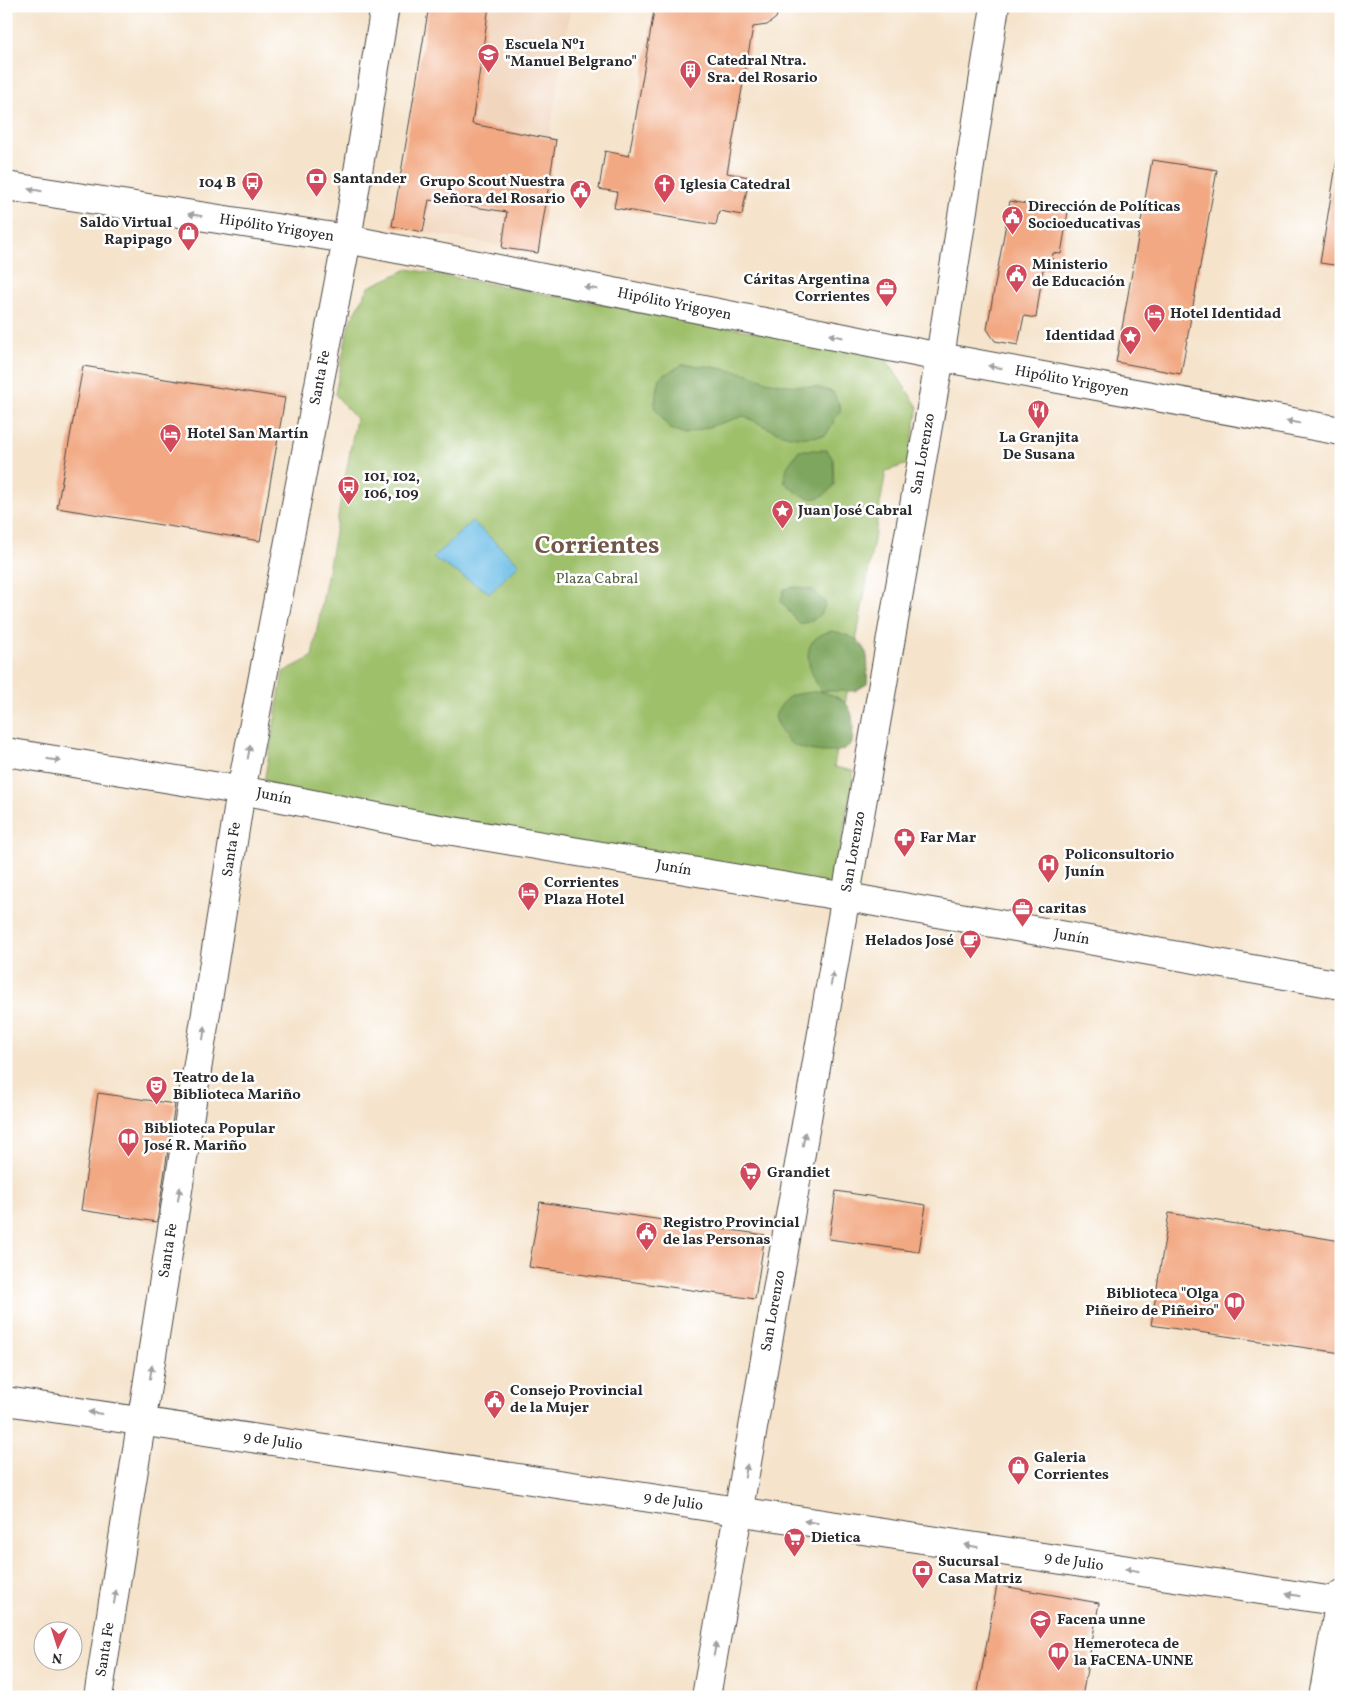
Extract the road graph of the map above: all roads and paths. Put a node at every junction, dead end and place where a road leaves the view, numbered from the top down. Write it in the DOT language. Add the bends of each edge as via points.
graph roads {
  1 [pos="386,6"];
  2 [pos="995,6"];
  3 [pos="6,186"];
  4 [pos="347,239"];
  5 [pos="940,357"];
  6 [pos="1341,431"];
  7 [pos="6,752"];
  8 [pos="241,791"];
  9 [pos="847,897"];
  10 [pos="1341,985"];
  11 [pos="6,1401"];
  12 [pos="144,1420"];
  13 [pos="740,1511"];
  14 [pos="1340,1599"];
  15 [pos="98,1697"];
  16 [pos="706,1697"];
  17 [pos="1323,1697"];
  1 -- 4 [label="street, Santa Fe"];
  2 -- 5 [label="street, San Lorenzo"];
  4 -- 3 [label="street, Hipólito Yrigoyen, one-way"];
  5 -- 4 [label="street, Hipólito Yrigoyen, one-way"];
  8 -- 4 [label="street, Santa Fe, one-way"];
  6 -- 5 [label="street, Hipólito Yrigoyen, one-way"];
  5 -- 9 [label="street, San Lorenzo"];
  7 -- 8 [label="street, Junín, one-way"];
  8 -- 9 [label="street, Junín" via="426,826"];
  12 -- 8 [label="street, Santa Fe, one-way"];
  9 -- 10 [label="street, Junín"];
  13 -- 9 [label="street, San Lorenzo, one-way"];
  12 -- 11 [label="street, 9 de Julio, one-way"];
  12 -- 13 [label="street, 9 de Julio"];
  15 -- 12 [label="street, Santa Fe, one-way"];
  14 -- 13 [label="street, 9 de Julio, one-way"];
  16 -- 13 [label="street, San Lorenzo, one-way"];
  14 -- 17 [label="street"];
}
